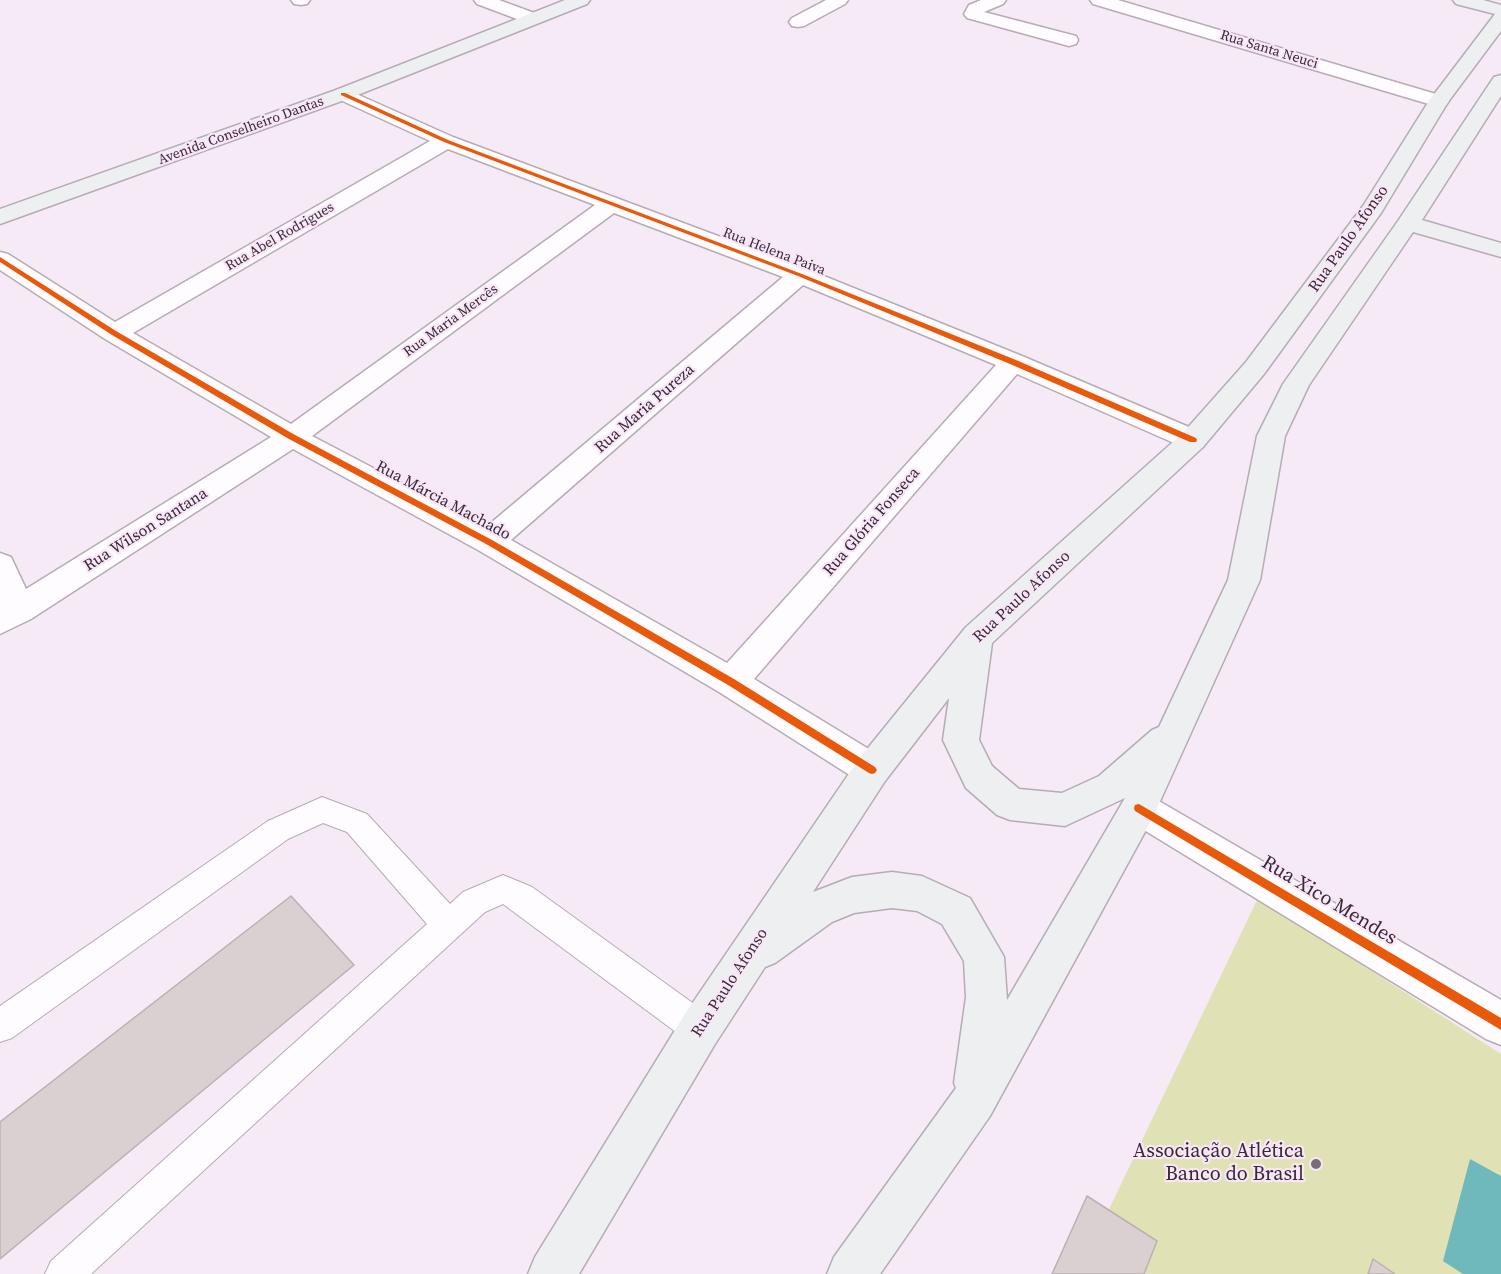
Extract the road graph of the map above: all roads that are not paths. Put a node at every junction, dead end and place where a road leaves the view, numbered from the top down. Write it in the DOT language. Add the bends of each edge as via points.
graph roads {
  1 [pos="483,0"];
  2 [pos="581,0"];
  3 [pos="839,0"];
  4 [pos="997,0"];
  5 [pos="1099,0"];
  6 [pos="1462,0"];
  7 [pos="1501,10"];
  8 [pos="531,18"];
  9 [pos="1501,18"];
  10 [pos="798,22"];
  11 [pos="1070,40"];
  12 [pos="1501,81"];
  13 [pos="343,94"];
  14 [pos="1439,101"];
  15 [pos="446,141"];
  16 [pos="610,205"];
  17 [pos="0,217"];
  18 [pos="1408,223"];
  19 [pos="1501,250"];
  20 [pos="0,259"];
  21 [pos="800,275"];
  22 [pos="114,333"];
  23 [pos="1013,362"];
  24 [pos="291,437"];
  25 [pos="1193,440"];
  26 [pos="489,542"];
  27 [pos="0,565"];
  28 [pos="10,615"];
  29 [pos="978,636"];
  30 [pos="731,682"];
  31 [pos="1175,732"];
  32 [pos="872,770"];
  33 [pos="1139,808"];
  34 [pos="449,926"];
  35 [pos="744,961"];
  36 [pos="1501,1024"];
  37 [pos="0,1026"];
  38 [pos="700,1029"];
  39 [pos="974,1100"];
  40 [pos="64,1274"];
  41 [pos="552,1274"];
  42 [pos="850,1274"];
  1 -- 8 [label="street"];
  2 -- 8 [label="main road, Avenida Conselheiro Dantas"];
  3 -- 10 [label="street"];
  4 -- 11 [label="street" via="975,9 973,14"];
  5 -- 14 [label="street, Rua Santa Neuci"];
  6 -- 7 [label="main road"];
  8 -- 13 [label="main road, Avenida Conselheiro Dantas"];
  9 -- 14 [label="main road, Rua Paulo Afonso"];
  12 -- 18 [label="main road"];
  13 -- 15 [label="street, Rua Helena Paiva"];
  13 -- 17 [label="main road, Avenida Conselheiro Dantas"];
  14 -- 25 [label="main road, Rua Paulo Afonso" via="1373,208 1255,368"];
  15 -- 16 [label="street, Rua Helena Paiva"];
  15 -- 22 [label="street, Rua Abel Rodrigues"];
  16 -- 21 [label="street, Rua Helena Paiva"];
  16 -- 24 [label="street, Rua Maria Mercês"];
  18 -- 19 [label="main road"];
  18 -- 31 [label="main road" via="1296,384 1271,436 1244,579"];
  20 -- 22 [label="street, Rua Márcia Machado"];
  21 -- 23 [label="street, Rua Helena Paiva"];
  21 -- 26 [label="street, Rua Maria Pureza"];
  22 -- 24 [label="street, Rua Márcia Machado"];
  23 -- 25 [label="street, Rua Helena Paiva"];
  23 -- 30 [label="street, Rua Glória Fonseca"];
  24 -- 26 [label="street, Rua Márcia Machado"];
  24 -- 28 [label="street, Rua Wilson Santana"];
  25 -- 29 [label="main road, Rua Paulo Afonso"];
  26 -- 30 [label="street, Rua Márcia Machado"];
  27 -- 28 [label="street"];
  29 -- 31 [label="main road" via="961,740 978,777 1010,804 1065,810 1112,787"];
  29 -- 32 [label="main road, Rua Paulo Afonso"];
  30 -- 32 [label="street, Rua Márcia Machado"];
  31 -- 33 [label="main road"];
  32 -- 35 [label="main road, Rua Paulo Afonso"];
  33 -- 36 [label="street, Rua Xico Mendes"];
  33 -- 39 [label="main road"];
  34 -- 37 [label="lane" via="357,823 322,810 278,830"];
  34 -- 38 [label="lane" via="474,902 503,889 521,897"];
  34 -- 40 [label="lane"];
  35 -- 38 [label="main road, Rua Paulo Afonso"];
  35 -- 39 [label="main road" via="818,909 852,896 892,890 922,894 956,911 984,957 987,997"];
  38 -- 41 [label="main road, Rua Paulo Afonso"];
  39 -- 42 [label="main road"];
}
